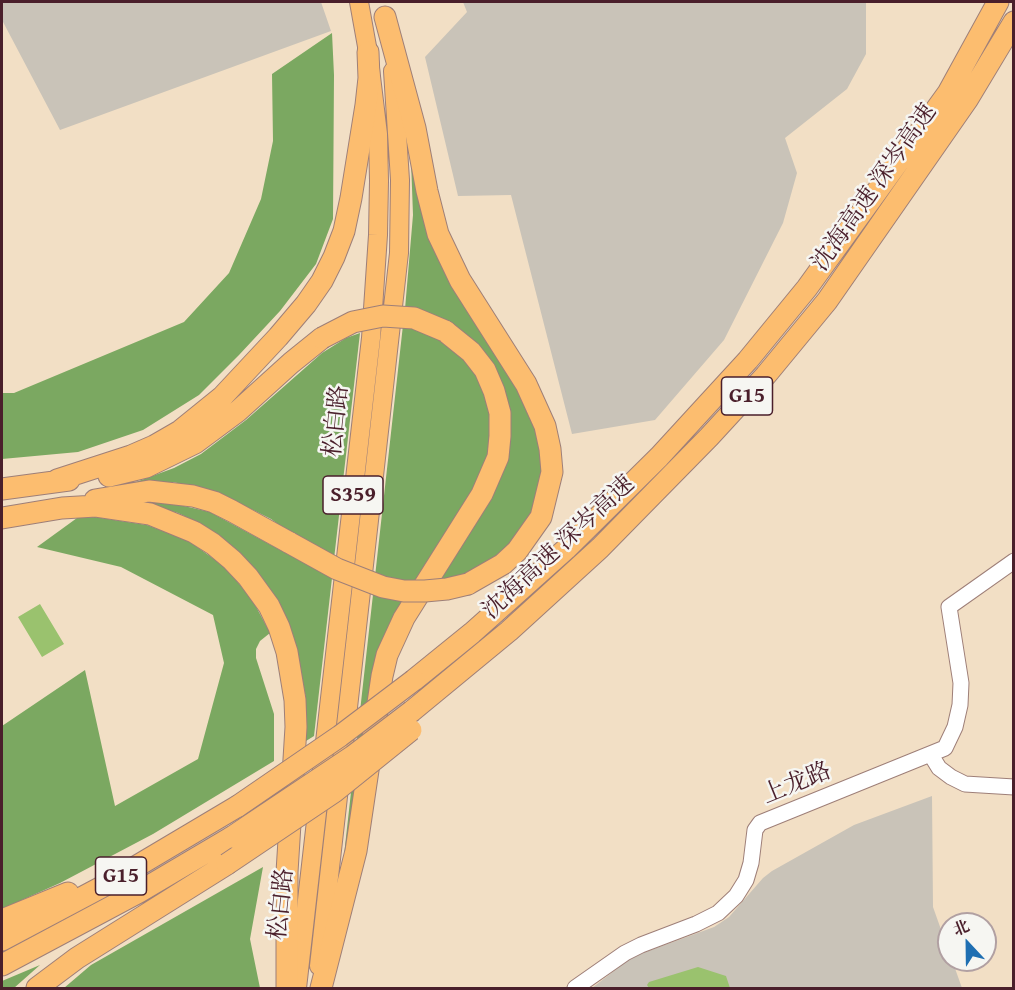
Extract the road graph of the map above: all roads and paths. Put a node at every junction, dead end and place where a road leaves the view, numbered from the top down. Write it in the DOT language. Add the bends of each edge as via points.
graph roads {
  1 [pos="359,2"];
  2 [pos="998,2"];
  3 [pos="384,9"];
  4 [pos="1014,22"];
  5 [pos="368,52"];
  6 [pos="57,480"];
  7 [pos="2,489"];
  8 [pos="62,508"];
  9 [pos="2,518"];
  10 [pos="1014,561"];
  11 [pos="411,720"];
  12 [pos="931,755"];
  13 [pos="1014,787"];
  14 [pos="152,859"];
  15 [pos="2,920"];
  16 [pos="2,940"];
  17 [pos="2,965"];
  18 [pos="38,988"];
  19 [pos="287,988"];
  20 [pos="297,988"];
  21 [pos="316,988"];
  22 [pos="321,988"];
  23 [pos="575,988"];
  1 -- 5 [label="main road, 松白路 / S359"];
  2 -- 14 [label="highway, 沈海高速 深岑高速 / G15, bridge" via="948,93 807,288 748,360 659,457 566,549 414,680 238,806"];
  3 -- 8 [label="highway, bridge" via="438,234 460,280 526,384 545,426 552,472 541,517 503,564 468,584 404,591 337,570 214,502 149,491"];
  3 -- 21 [label="main road, 松白路 / S359" via="399,142 399,253"];
  4 -- 11 [label="highway, 沈海高速 深岑高速 / G15" via="967,100 798,337 640,509"];
  5 -- 6 [label="highway" via="366,105 344,231 326,273 306,304 222,397 180,431 131,456"];
  5 -- 20 [label="main road, 松白路 / S359" via="378,134 375,282"];
  6 -- 7 [label="highway"];
  6 -- 22 [label="highway, bridge" via="121,474 178,452 218,428 322,338 353,322 383,316 414,318 445,331 471,352 485,370 500,413 498,456 482,494 404,618 387,655 356,851"];
  8 -- 9 [label="highway"];
  8 -- 19 [label="highway" via="96,506 150,514 194,532 232,560 269,606 287,652 296,700 287,872"];
  10 -- 12 [label="street" via="949,607 961,683 960,705 945,748"];
  11 -- 17 [label="highway, G15, bridge" via="232,837"];
  11 -- 18 [label="highway, bridge" via="334,792 76,958"];
  12 -- 13 [label="street" via="939,768 964,784"];
  12 -- 23 [label="street, 上龙路" via="760,824 755,830 746,880 718,913 633,949"];
  14 -- 15 [label="highway"];
  14 -- 16 [label="highway, 沈海高速 深岑高速 / G15"];
}
